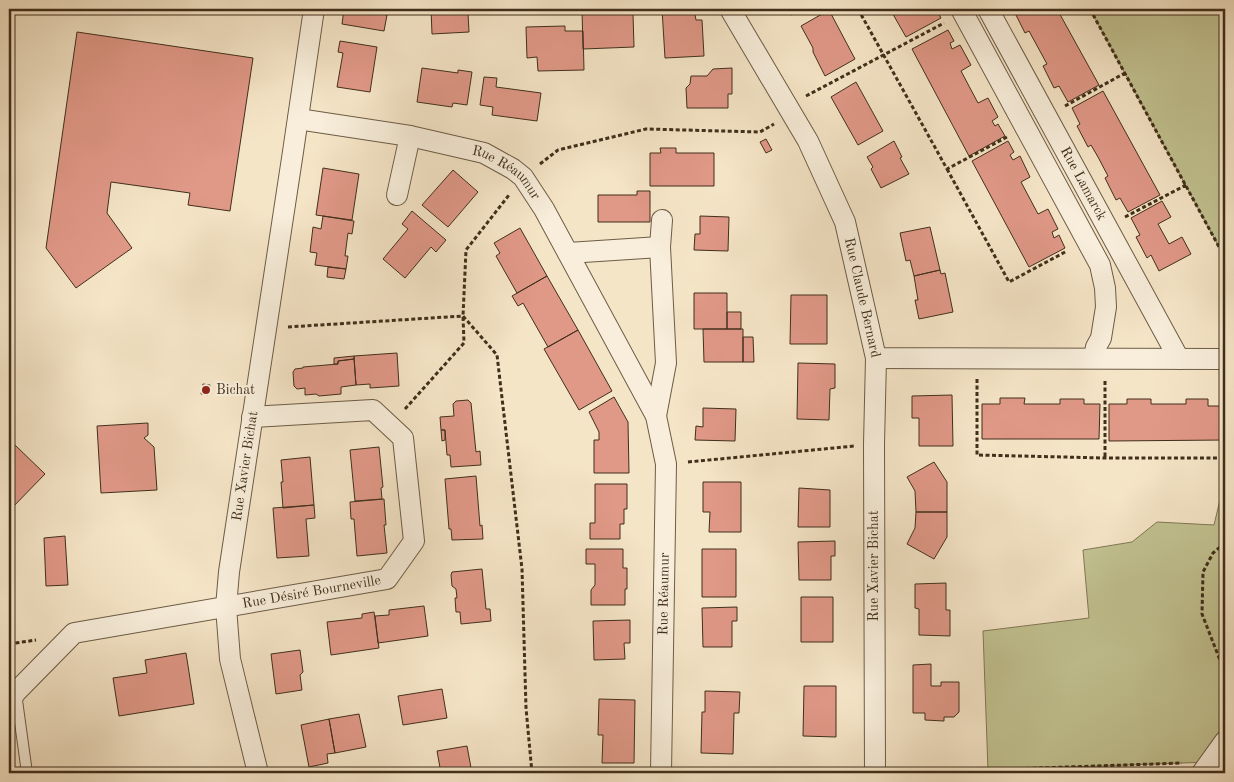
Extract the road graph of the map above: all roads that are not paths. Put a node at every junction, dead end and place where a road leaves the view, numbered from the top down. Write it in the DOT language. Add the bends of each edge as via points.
graph roads {
  1 [pos="314,9"];
  2 [pos="730,9"];
  3 [pos="988,9"];
  4 [pos="962,11"];
  5 [pos="298,119"];
  6 [pos="410,136"];
  7 [pos="397,195"];
  8 [pos="662,220"];
  9 [pos="660,247"];
  10 [pos="568,253"];
  11 [pos="876,358"];
  12 [pos="1099,358"];
  13 [pos="1178,359"];
  14 [pos="1225,359"];
  15 [pos="656,416"];
  16 [pos="252,418"];
  17 [pos="226,607"];
  18 [pos="12,697"];
  19 [pos="1225,741"];
  20 [pos="1206,768"];
  21 [pos="27,773"];
  22 [pos="258,773"];
  23 [pos="661,773"];
  24 [pos="875,773"];
  1 -- 5 [label="street, Rue Xavier Bichat"];
  2 -- 11 [label="street, Rue Claude Bernard" via="808,141 845,222"];
  3 -- 13 [label="street, Rue Lamarck"];
  4 -- 12 [label="street, Rue Lamarck" via="1100,265 1106,307 1096,348"];
  5 -- 6 [label="street, Rue Réaumur"];
  5 -- 16 [label="street, Rue Xavier Bichat"];
  6 -- 7 [label="street"];
  6 -- 10 [label="street, Rue Réaumur" via="484,154 513,169 523,177 544,209"];
  8 -- 9 [label="street, Rue Réaumur"];
  9 -- 10 [label="street"];
  9 -- 15 [label="street, Rue Réaumur" via="666,363"];
  10 -- 15 [label="street, Rue Réaumur"];
  11 -- 12 [label="street, Rue Claude Bernard"];
  11 -- 24 [label="street, Rue Xavier Bichat"];
  12 -- 13 [label="street, Rue Claude Bernard"];
  13 -- 14 [label="street, Rue Claude Bernard"];
  15 -- 23 [label="street, Rue Réaumur" via="666,464"];
  16 -- 17 [label="street, Rue Xavier Bichat" via="228,572"];
  16 -- 17 [label="street, Rue Désiré Bourneville" via="373,410 403,438 414,541 386,579"];
  17 -- 18 [label="street, Rue Désiré Bourneville" via="74,633"];
  17 -- 22 [label="street, Rue Xavier Bichat" via="230,659"];
  18 -- 21 [label="lane"];
  19 -- 20 [label="street"];
}
